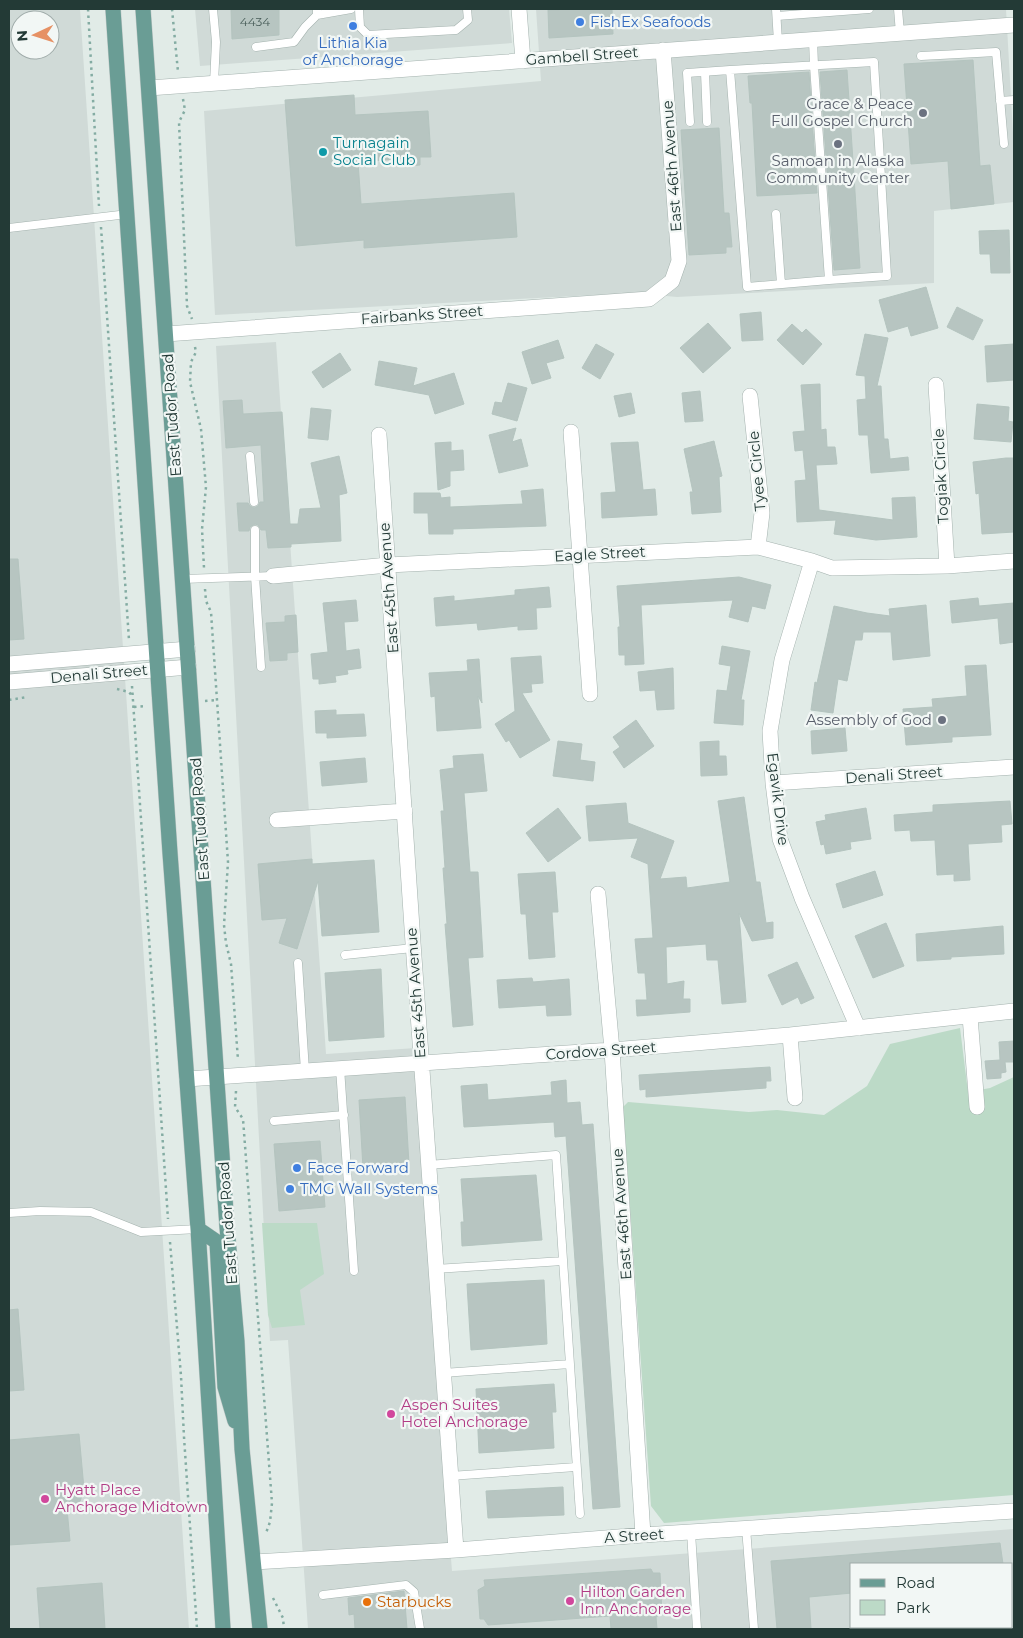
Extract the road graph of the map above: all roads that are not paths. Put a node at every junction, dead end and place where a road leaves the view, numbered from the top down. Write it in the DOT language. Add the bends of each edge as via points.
graph roads {
  1 [pos="113,9"];
  2 [pos="143,9"];
  3 [pos="213,9"];
  4 [pos="351,9"];
  5 [pos="359,9"];
  6 [pos="468,9"];
  7 [pos="519,9"];
  8 [pos="869,9"];
  9 [pos="898,9"];
  10 [pos="317,12"];
  11 [pos="776,12"];
  12 [pos="1014,24"];
  13 [pos="900,33"];
  14 [pos="813,39"];
  15 [pos="778,42"];
  16 [pos="256,47"];
  17 [pos="663,50"];
  18 [pos="921,56"];
  19 [pos="523,61"];
  20 [pos="814,66"];
  21 [pos="730,70"];
  22 [pos="705,72"];
  23 [pos="214,83"];
  24 [pos="149,88"];
  25 [pos="1014,100"];
  26 [pos="1000,101"];
  27 [pos="690,122"];
  28 [pos="707,122"];
  29 [pos="1004,144"];
  30 [pos="128,214"];
  31 [pos="776,214"];
  32 [pos="9,228"];
  33 [pos="829,280"];
  34 [pos="672,281"];
  35 [pos="781,284"];
  36 [pos="166,334"];
  37 [pos="936,385"];
  38 [pos="750,396"];
  39 [pos="570,432"];
  40 [pos="379,435"];
  41 [pos="250,456"];
  42 [pos="254,502"];
  43 [pos="255,530"];
  44 [pos="758,547"];
  45 [pos="579,555"];
  46 [pos="812,561"];
  47 [pos="1014,561"];
  48 [pos="388,564"];
  49 [pos="947,566"];
  50 [pos="255,576"];
  51 [pos="273,576"];
  52 [pos="183,579"];
  53 [pos="188,648"];
  54 [pos="156,651"];
  55 [pos="9,664"];
  56 [pos="189,667"];
  57 [pos="262,667"];
  58 [pos="158,669"];
  59 [pos="9,682"];
  60 [pos="590,694"];
  61 [pos="1014,767"];
  62 [pos="773,783"];
  63 [pos="405,812"];
  64 [pos="277,820"];
  65 [pos="598,894"];
  66 [pos="413,948"];
  67 [pos="345,955"];
  68 [pos="298,962"];
  69 [pos="1014,1011"];
  70 [pos="970,1016"];
  71 [pos="858,1028"];
  72 [pos="790,1035"];
  73 [pos="612,1050"];
  74 [pos="420,1063"];
  75 [pos="340,1068"];
  76 [pos="305,1070"];
  77 [pos="218,1076"];
  78 [pos="187,1079"];
  79 [pos="795,1098"];
  80 [pos="977,1107"];
  81 [pos="344,1115"];
  82 [pos="274,1121"];
  83 [pos="428,1165"];
  84 [pos="9,1213"];
  85 [pos="198,1229"];
  86 [pos="563,1261"];
  87 [pos="435,1269"];
  88 [pos="354,1271"];
  89 [pos="570,1364"];
  90 [pos="443,1373"];
  91 [pos="242,1449"];
  92 [pos="576,1467"];
  93 [pos="450,1476"];
  94 [pos="1014,1511"];
  95 [pos="580,1514"];
  96 [pos="746,1528"];
  97 [pos="691,1532"];
  98 [pos="643,1535"];
  99 [pos="456,1550"];
  100 [pos="254,1562"];
  101 [pos="323,1595"];
  102 [pos="223,1629"];
  103 [pos="260,1629"];
  104 [pos="420,1629"];
  105 [pos="698,1629"];
  106 [pos="754,1629"];
  1 -- 30 [label="main road, East Tudor Road"];
  2 -- 24 [label="main road, East Tudor Road"];
  3 -- 23 [label="lane" via="216,42"];
  4 -- 10 [label="lane"];
  5 -- 6 [label="lane" via="360,27 368,35 456,30 468,20"];
  7 -- 19 [label="street"];
  8 -- 11 [label="lane"];
  9 -- 13 [label="lane"];
  10 -- 16 [label="lane" via="294,42"];
  11 -- 15 [label="lane"];
  12 -- 13 [label="street, Gambell Street"];
  13 -- 14 [label="street, Gambell Street"];
  14 -- 15 [label="street, Gambell Street"];
  14 -- 20 [label="lane"];
  15 -- 17 [label="street, Gambell Street"];
  17 -- 19 [label="street, Gambell Street"];
  17 -- 34 [label="street, East 46th Avenue" via="679,261"];
  18 -- 26 [label="lane" via="996,52"];
  19 -- 23 [label="street, Gambell Street"];
  20 -- 21 [label="lane"];
  20 -- 33 [label="lane"];
  20 -- 33 [label="lane" via="874,62 887,276"];
  21 -- 22 [label="lane"];
  21 -- 35 [label="lane" via="747,287"];
  22 -- 27 [label="lane" via="687,73"];
  22 -- 28 [label="lane"];
  23 -- 24 [label="street, Gambell Street"];
  24 -- 36 [label="main road, East Tudor Road"];
  25 -- 26 [label="lane"];
  26 -- 29 [label="lane"];
  30 -- 32 [label="lane"];
  30 -- 54 [label="main road, East Tudor Road"];
  31 -- 35 [label="lane"];
  33 -- 35 [label="lane"];
  34 -- 36 [label="street, Fairbanks Street" via="649,299"];
  36 -- 52 [label="main road, East Tudor Road"];
  37 -- 49 [label="street, Togiak Circle"];
  38 -- 44 [label="street, Tyee Circle" via="762,513"];
  39 -- 45 [label="street"];
  40 -- 48 [label="street, East 45th Avenue"];
  41 -- 42 [label="lane"];
  43 -- 50 [label="lane"];
  44 -- 45 [label="street, Eagle Street"];
  44 -- 46 [label="street, Eagle Street"];
  45 -- 48 [label="street, Eagle Street"];
  45 -- 60 [label="street"];
  46 -- 49 [label="street, Eagle Street" via="832,568"];
  46 -- 62 [label="street, Egavik Drive" via="782,660 770,731"];
  47 -- 49 [label="street, Eagle Street"];
  48 -- 51 [label="street, Eagle Street"];
  48 -- 63 [label="street, East 45th Avenue"];
  50 -- 51 [label="lane, Eagle Street"];
  50 -- 52 [label="lane, Eagle Street"];
  50 -- 57 [label="lane"];
  52 -- 53 [label="main road, East Tudor Road"];
  53 -- 54 [label="street, Denali Street"];
  53 -- 56 [label="main road, East Tudor Road"];
  54 -- 55 [label="street, Denali Street"];
  54 -- 58 [label="main road, East Tudor Road"];
  56 -- 58 [label="street, Denali Street"];
  56 -- 77 [label="main road, East Tudor Road"];
  58 -- 59 [label="street, Denali Street"];
  58 -- 78 [label="main road, East Tudor Road"];
  61 -- 62 [label="street, Denali Street"];
  62 -- 71 [label="street, Egavik Drive" via="780,839"];
  63 -- 64 [label="street"];
  63 -- 66 [label="street, East 45th Avenue"];
  65 -- 73 [label="street, East 46th Avenue"];
  66 -- 67 [label="lane"];
  66 -- 74 [label="street, East 45th Avenue"];
  68 -- 76 [label="lane"];
  69 -- 70 [label="street, Cordova Street"];
  70 -- 71 [label="street, Cordova Street"];
  70 -- 80 [label="street"];
  71 -- 72 [label="street, Cordova Street"];
  72 -- 73 [label="street, Cordova Street"];
  72 -- 79 [label="street"];
  73 -- 74 [label="street, Cordova Street"];
  73 -- 98 [label="street, East 46th Avenue"];
  74 -- 75 [label="street, Cordova Street"];
  74 -- 83 [label="street, East 45th Avenue"];
  75 -- 76 [label="street, Cordova Street"];
  75 -- 81 [label="lane"];
  76 -- 77 [label="street, Cordova Street"];
  77 -- 78 [label="street, Cordova Street"];
  77 -- 91 [label="main road, East Tudor Road"];
  78 -- 85 [label="main road, East Tudor Road"];
  81 -- 82 [label="lane"];
  81 -- 88 [label="lane"];
  83 -- 86 [label="lane" via="556,1155"];
  83 -- 87 [label="street, East 45th Avenue"];
  84 -- 85 [label="lane" via="90,1212 141,1232"];
  85 -- 91 [label="main road" via="217,1242 225,1387"];
  85 -- 102 [label="main road, East Tudor Road"];
  86 -- 87 [label="lane"];
  86 -- 89 [label="lane"];
  87 -- 90 [label="street, East 45th Avenue"];
  89 -- 90 [label="lane"];
  89 -- 92 [label="lane"];
  90 -- 93 [label="street, East 45th Avenue"];
  91 -- 100 [label="main road, East Tudor Road"];
  92 -- 93 [label="lane"];
  92 -- 95 [label="lane"];
  93 -- 99 [label="street, East 45th Avenue"];
  94 -- 96 [label="street, A Street"];
  96 -- 97 [label="street, A Street"];
  96 -- 106 [label="lane"];
  97 -- 98 [label="street, A Street"];
  97 -- 105 [label="lane"];
  98 -- 99 [label="street, A Street"];
  99 -- 100 [label="street, A Street"];
  100 -- 103 [label="main road, East Tudor Road"];
  101 -- 104 [label="lane" via="406,1585 414,1592"];
}
